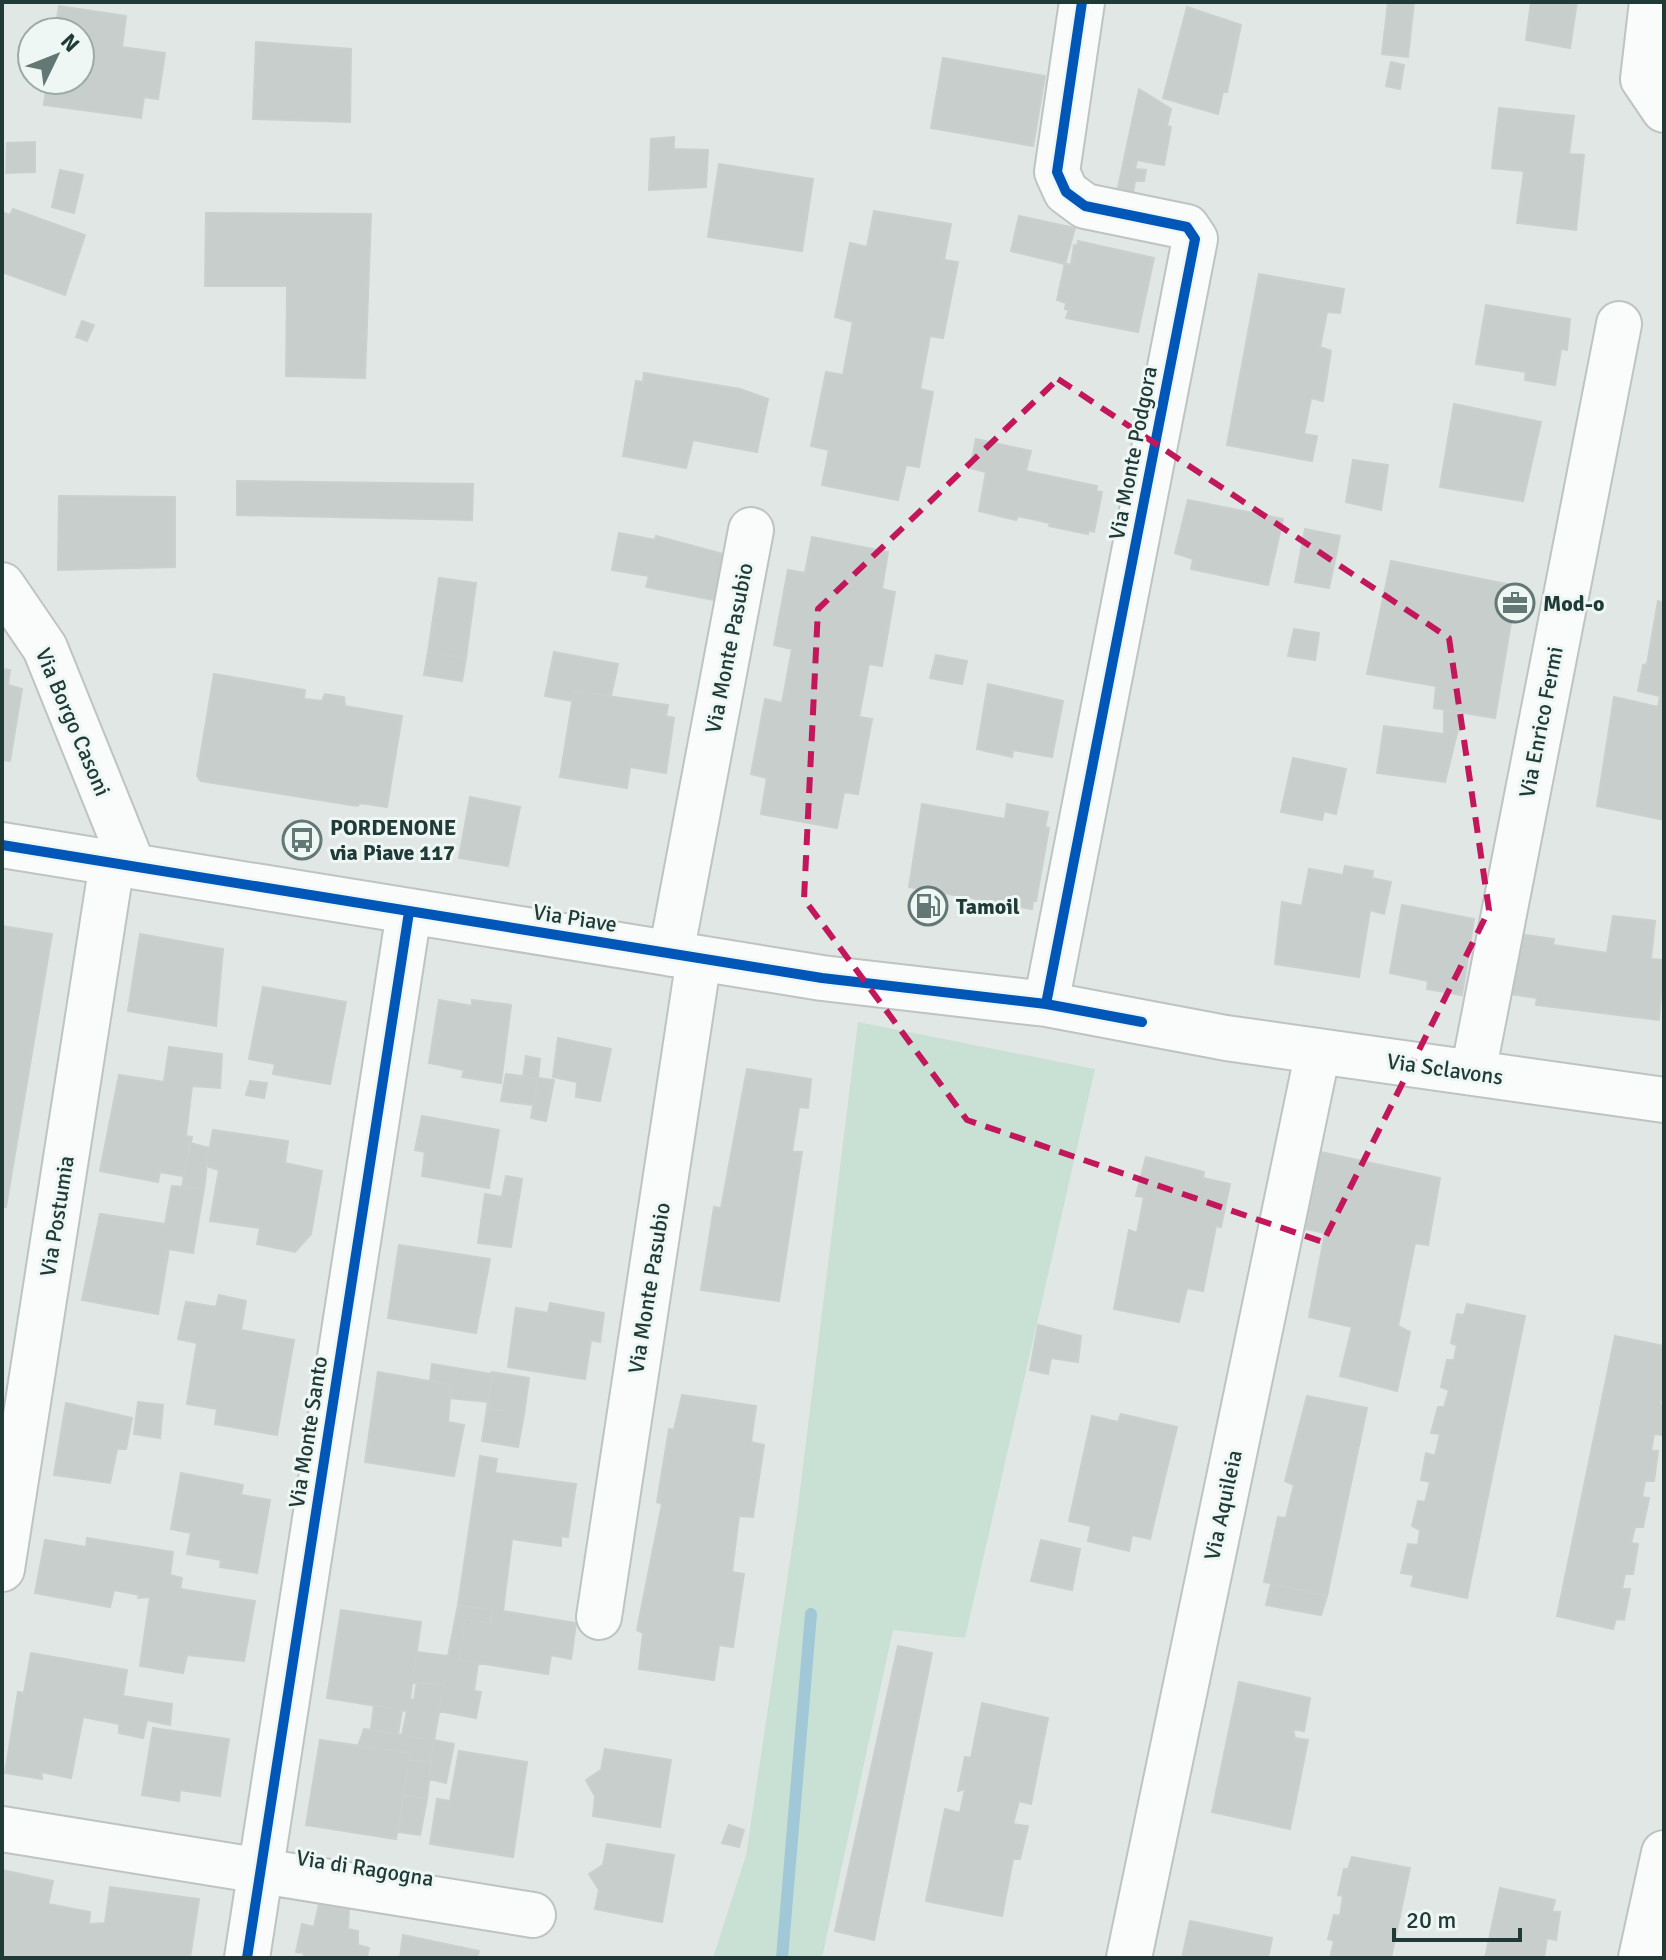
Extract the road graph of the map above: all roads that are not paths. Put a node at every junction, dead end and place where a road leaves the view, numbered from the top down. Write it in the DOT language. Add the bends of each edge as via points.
graph roads {
  1 [pos="1082,2"];
  2 [pos="1652,2"];
  3 [pos="1664,110"];
  4 [pos="1619,324"];
  5 [pos="751,530"];
  6 [pos="2,585"];
  7 [pos="2,845"];
  8 [pos="123,864"];
  9 [pos="409,912"];
  10 [pos="685,956"];
  11 [pos="1046,1004"];
  12 [pos="1226,1038"];
  13 [pos="1318,1051"];
  14 [pos="1473,1073"];
  15 [pos="1664,1100"];
  16 [pos="2,1569"];
  17 [pos="599,1617"];
  18 [pos="2,1829"];
  19 [pos="1664,1853"];
  20 [pos="260,1872"];
  21 [pos="533,1915"];
  22 [pos="247,1958"];
  23 [pos="1129,1958"];
  24 [pos="1641,1958"];
  1 -- 11 [label="street, Via Monte Podgora" via="1057,172 1066,192 1085,206 1187,227 1195,239"];
  2 -- 3 [label="street" via="1643,79"];
  4 -- 14 [label="street, Via Enrico Fermi"];
  5 -- 10 [label="street, Via Monte Pasubio"];
  6 -- 8 [label="street, Via Borgo Casoni" via="45,648"];
  7 -- 8 [label="street, Via Piave"];
  8 -- 9 [label="street, Via Piave"];
  8 -- 16 [label="street, Via Postumia"];
  9 -- 10 [label="street, Via Piave"];
  9 -- 20 [label="street, Via Monte Santo"];
  10 -- 11 [label="street, Via Piave"];
  10 -- 17 [label="street, Via Monte Pasubio"];
  11 -- 12 [label="street, Via Piave"];
  12 -- 13 [label="street, Via Sclavons"];
  13 -- 14 [label="street, Via Sclavons"];
  13 -- 23 [label="street, Via Aquileia"];
  14 -- 15 [label="street, Via Sclavons"];
  18 -- 20 [label="street, Via di Ragogna"];
  19 -- 24 [label="street"];
  20 -- 21 [label="street, Via di Ragogna"];
  20 -- 22 [label="street, Via Monte Santo"];
}
